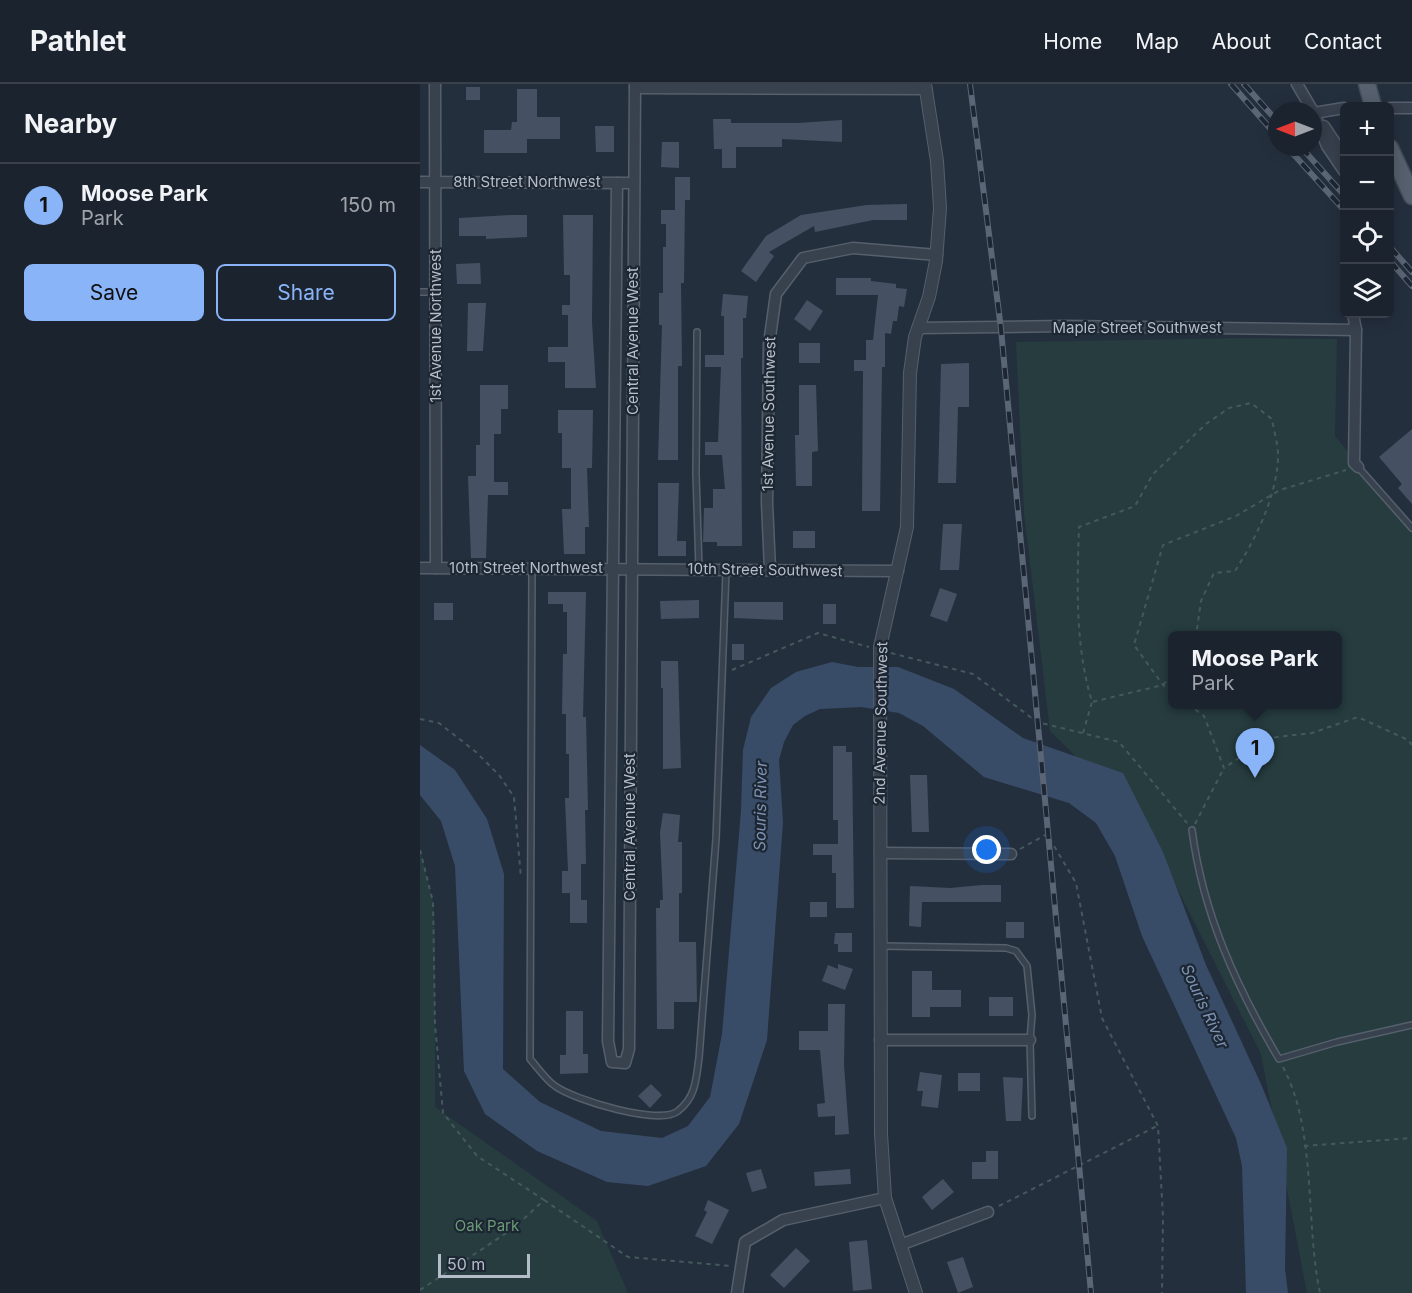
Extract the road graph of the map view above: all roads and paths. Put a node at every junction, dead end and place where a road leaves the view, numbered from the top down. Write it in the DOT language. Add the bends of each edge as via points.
graph roads {
  1 [pos="435,84"];
  2 [pos="1297,84"];
  3 [pos="1368,84"];
  4 [pos="634,86"];
  5 [pos="926,86"];
  6 [pos="1308,102"];
  7 [pos="1372,102"];
  8 [pos="1394,108"];
  9 [pos="1412,108"];
  10 [pos="1340,109"];
  11 [pos="1322,112"];
  12 [pos="1322,124"];
  13 [pos="1322,133"];
  14 [pos="1340,150"];
  15 [pos="1393,156"];
  16 [pos="1340,165"];
  17 [pos="420,182"];
  18 [pos="436,182"];
  19 [pos="617,183"];
  20 [pos="634,183"];
  21 [pos="1412,196"];
  22 [pos="937,255"];
  23 [pos="420,292"];
  24 [pos="436,292"];
  25 [pos="1354,318"];
  26 [pos="1359,318"];
  27 [pos="918,328"];
  28 [pos="1356,330"];
  29 [pos="697,332"];
  30 [pos="1358,467"];
  31 [pos="1271,495"];
  32 [pos="1412,528"];
  33 [pos="420,568"];
  34 [pos="436,568"];
  35 [pos="532,568"];
  36 [pos="614,568"];
  37 [pos="632,569"];
  38 [pos="699,569"];
  39 [pos="726,569"];
  40 [pos="770,569"];
  41 [pos="898,571"];
  42 [pos="1197,631"];
  43 [pos="880,647"];
  44 [pos="723,674"];
  45 [pos="1168,680"];
  46 [pos="1163,685"];
  47 [pos="1168,688"];
  48 [pos="1092,702"];
  49 [pos="1194,709"];
  50 [pos="420,719"];
  51 [pos="1083,733"];
  52 [pos="1412,745"];
  53 [pos="1224,768"];
  54 [pos="1192,830"];
  55 [pos="420,850"];
  56 [pos="880,853"];
  57 [pos="1011,854"];
  58 [pos="522,885"];
  59 [pos="880,946"];
  60 [pos="1412,1025"];
  61 [pos="880,1040"];
  62 [pos="1030,1040"];
  63 [pos="1279,1059"];
  64 [pos="1032,1116"];
  65 [pos="1158,1126"];
  66 [pos="1412,1138"];
  67 [pos="1304,1146"];
  68 [pos="885,1198"];
  69 [pos="544,1200"];
  70 [pos="988,1212"];
  71 [pos="900,1245"];
  72 [pos="741,1267"];
  73 [pos="420,1290"];
  74 [pos="737,1293"];
  75 [pos="916,1293"];
  76 [pos="1162,1293"];
  77 [pos="1320,1293"];
  1 -- 18 [label="street, 1st Avenue Northwest"];
  2 -- 6 [label="street"];
  3 -- 7 [label="main road"];
  4 -- 5 [label="street"];
  4 -- 20 [label="street, Central Avenue West"];
  5 -- 22 [label="street, 2nd Avenue Southwest" via="937,161"];
  8 -- 9 [label="street"];
  10 -- 11 [label="street"];
  12 -- 14 [label="street"];
  13 -- 16 [label="street"];
  15 -- 21 [label="main road"];
  17 -- 18 [label="street, 8th Street Northwest"];
  18 -- 19 [label="street, 8th Street Northwest"];
  18 -- 24 [label="street, 1st Avenue Northwest"];
  19 -- 20 [label="street, 8th Street Northwest"];
  19 -- 36 [label="street"];
  20 -- 37 [label="street, Central Avenue West"];
  22 -- 27 [label="street, 2nd Avenue Southwest"];
  22 -- 40 [label="street, 1st Avenue Southwest" via="853,248 803,258 776,294 769,344"];
  23 -- 24 [label="lane"];
  24 -- 34 [label="street, 1st Avenue Northwest"];
  25 -- 28 [label="street"];
  26 -- 28 [label="street"];
  27 -- 28 [label="street, Maple Street Southwest"];
  27 -- 41 [label="street, 2nd Avenue Southwest" via="910,373 907,527"];
  28 -- 30 [label="street" via="1354,463"];
  29 -- 38 [label="lane"];
  30 -- 31 [label="path"];
  30 -- 32 [label="lane"];
  31 -- 42 [label="path" via="1254,542 1235,571 1214,573 1201,601"];
  31 -- 46 [label="path" via="1236,516 1163,545 1134,645"];
  31 -- 48 [label="path" via="1279,459 1272,419 1251,403 1228,408 1206,424 1153,474 1135,506 1078,527 1083,671"];
  33 -- 34 [label="street, 10th Street Northwest"];
  34 -- 35 [label="street, 10th Street Northwest"];
  35 -- 36 [label="street, 10th Street Northwest"];
  35 -- 44 [label="lane" via="531,1059 555,1087 594,1102 658,1117 677,1113 695,1092 716,839"];
  36 -- 37 [label="street, 10th Street Northwest"];
  36 -- 37 [label="street, Central Avenue West" via="608,1041 612,1062 625,1063 629,1049"];
  37 -- 38 [label="street, 10th Street Southwest"];
  38 -- 39 [label="street, 10th Street Southwest"];
  39 -- 40 [label="street, 10th Street Southwest"];
  39 -- 44 [label="lane"];
  40 -- 41 [label="street, 10th Street Southwest"];
  41 -- 43 [label="street, 2nd Avenue Southwest"];
  43 -- 44 [label="path" via="818,633"];
  43 -- 51 [label="path" via="893,654 973,674 1037,722"];
  43 -- 56 [label="street, 2nd Avenue Southwest"];
  45 -- 46 [label="path"];
  46 -- 47 [label="path"];
  46 -- 48 [label="path"];
  48 -- 51 [label="path"];
  49 -- 53 [label="path" via="1204,716"];
  50 -- 58 [label="path" via="439,723 476,752 514,797"];
  51 -- 54 [label="path" via="1119,742"];
  52 -- 53 [label="path" via="1358,717 1312,733 1269,738"];
  53 -- 54 [label="path"];
  54 -- 63 [label="lane" via="1197,870 1210,917 1255,1018"];
  55 -- 69 [label="path" via="433,902 435,1024 443,1113 477,1155"];
  56 -- 57 [label="street"];
  56 -- 59 [label="street, 2nd Avenue Southwest"];
  57 -- 65 [label="path" via="1047,834 1076,883 1102,1018"];
  59 -- 61 [label="street, 2nd Avenue Southwest"];
  59 -- 62 [label="lane" via="985,946 1016,951 1027,966 1032,1015"];
  60 -- 63 [label="lane"];
  61 -- 62 [label="street"];
  61 -- 68 [label="street, 2nd Avenue Southwest"];
  62 -- 64 [label="lane"];
  63 -- 67 [label="path" via="1294,1087"];
  65 -- 70 [label="path"];
  65 -- 76 [label="path"];
  66 -- 67 [label="path"];
  67 -- 77 [label="path"];
  68 -- 71 [label="street, 2nd Avenue Southwest"];
  68 -- 72 [label="street" via="783,1220 745,1242"];
  69 -- 72 [label="path" via="628,1257"];
  69 -- 73 [label="path" via="514,1228"];
  70 -- 71 [label="street"];
  71 -- 75 [label="street, 2nd Avenue Southwest"];
  72 -- 74 [label="street"];
}
